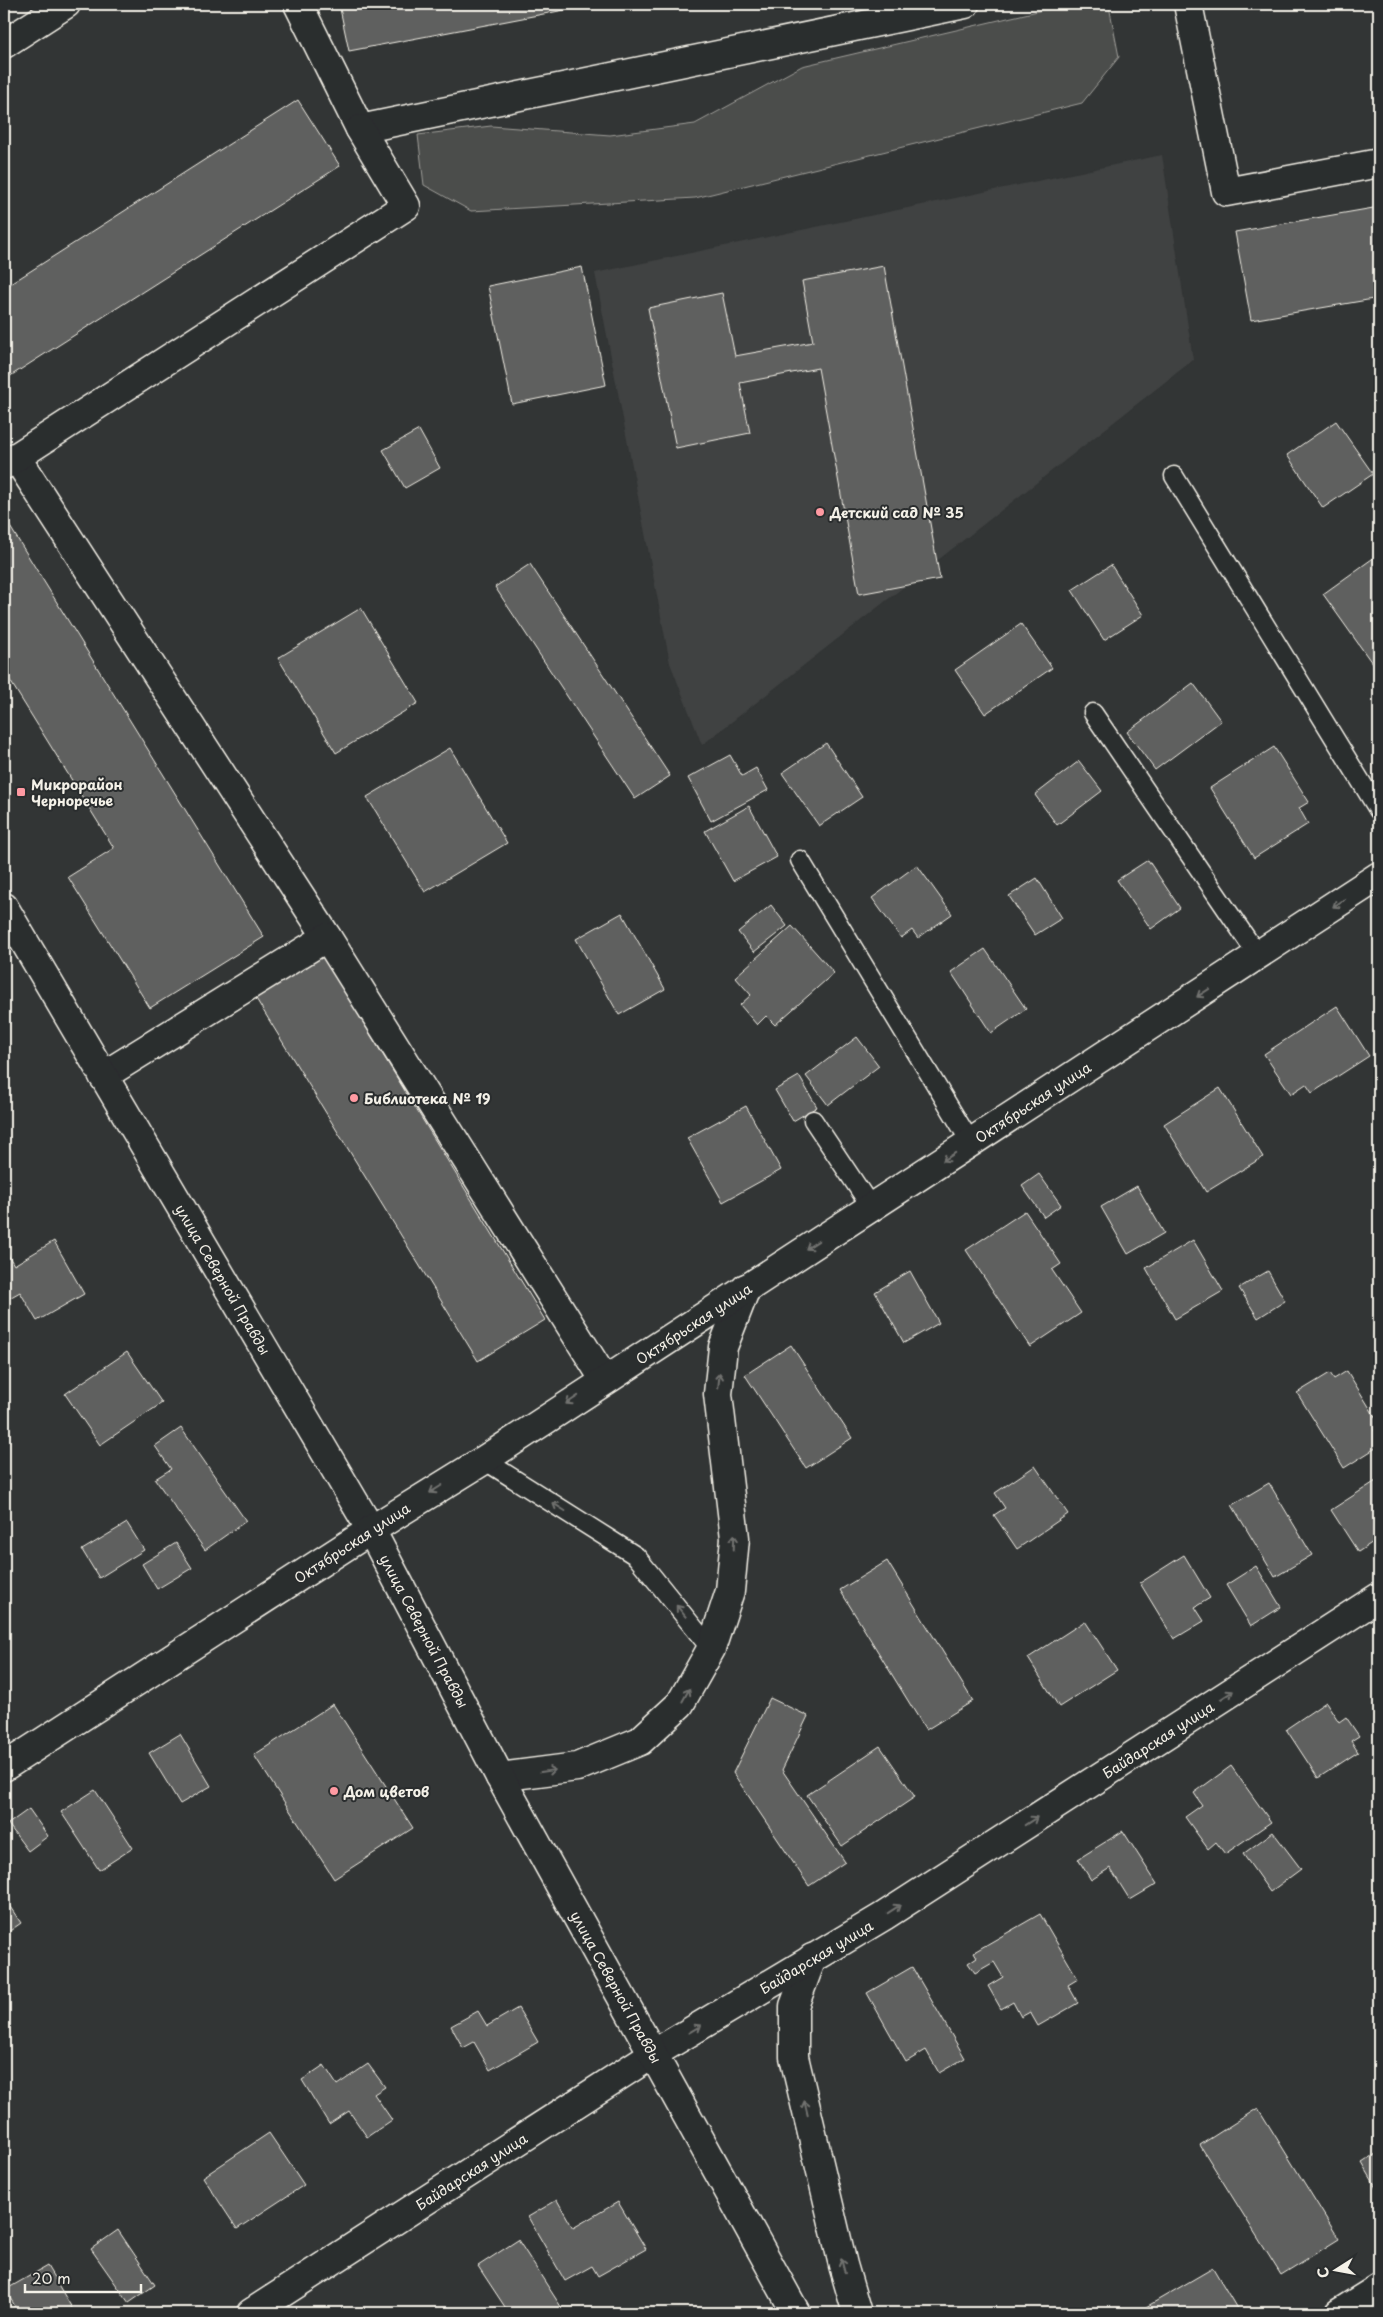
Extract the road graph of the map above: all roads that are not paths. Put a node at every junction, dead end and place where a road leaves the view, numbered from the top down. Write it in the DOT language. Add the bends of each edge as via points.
graph roads {
  1 [pos="66,4"];
  2 [pos="298,4"];
  3 [pos="965,4"];
  4 [pos="1188,4"];
  5 [pos="4,44"];
  6 [pos="360,129"];
  7 [pos="1379,163"];
  8 [pos="10,461"];
  9 [pos="1174,476"];
  10 [pos="1093,713"];
  11 [pos="1379,811"];
  12 [pos="800,860"];
  13 [pos="1379,876"];
  14 [pos="5,911"];
  15 [pos="327,937"];
  16 [pos="1259,956"];
  17 [pos="103,1076"];
  18 [pos="814,1120"];
  19 [pos="971,1142"];
  20 [pos="871,1207"];
  21 [pos="746,1288"];
  22 [pos="604,1379"];
  23 [pos="484,1460"];
  24 [pos="371,1530"];
  25 [pos="1379,1597"];
  26 [pos="711,1649"];
  27 [pos="4,1767"];
  28 [pos="500,1777"];
  29 [pos="812,1958"];
  30 [pos="653,2054"];
  31 [pos="1379,2288"];
  32 [pos="251,2313"];
  33 [pos="796,2313"];
  34 [pos="857,2313"];
  35 [pos="1340,2313"];
  1 -- 5 [label="main road"];
  2 -- 6 [label="main road"];
  3 -- 6 [label="main road"];
  4 -- 7 [label="main road" via="1226,192"];
  6 -- 8 [label="main road" via="406,206"];
  8 -- 15 [label="main road"];
  9 -- 11 [label="lane"];
  10 -- 16 [label="lane"];
  12 -- 19 [label="lane"];
  13 -- 16 [label="main road, Октябрьская улица, one-way"];
  14 -- 17 [label="main road, улица Северной Правды"];
  15 -- 17 [label="main road"];
  15 -- 22 [label="main road"];
  16 -- 19 [label="main road, Октябрьская улица, one-way"];
  17 -- 24 [label="main road, улица Северной Правды"];
  18 -- 20 [label="lane"];
  19 -- 20 [label="main road, Октябрьская улица, one-way"];
  20 -- 21 [label="main road, Октябрьская улица, one-way"];
  21 -- 22 [label="main road, Октябрьская улица"];
  26 -- 21 [label="main road, one-way" via="730,1591 735,1538 718,1394 723,1347"];
  22 -- 23 [label="main road, Октябрьская улица, one-way"];
  23 -- 24 [label="main road, Октябрьская улица, one-way"];
  26 -- 23 [label="lane, one-way" via="636,1556"];
  24 -- 27 [label="main road, Октябрьская улица"];
  24 -- 28 [label="main road, улица Северной Правды"];
  29 -- 25 [label="main road, Байдарская улица, one-way" via="884,1916"];
  28 -- 26 [label="main road, one-way" via="578,1767 640,1741 680,1704"];
  28 -- 30 [label="main road, улица Северной Правды"];
  30 -- 29 [label="main road, Байдарская улица, one-way"];
  34 -- 29 [label="main road, one-way" via="794,2057 794,2006"];
  30 -- 32 [label="main road, Байдарская улица"];
  30 -- 33 [label="main road, улица Северной Правды"];
  31 -- 35 [label="main road"];
}
